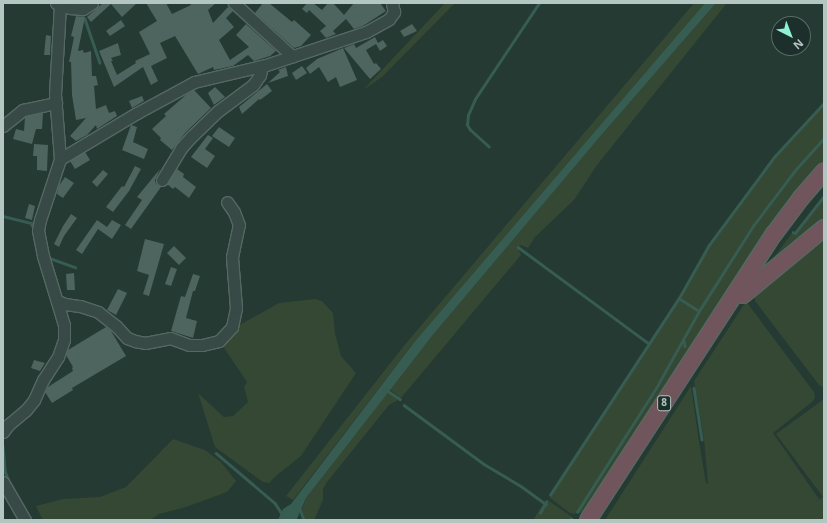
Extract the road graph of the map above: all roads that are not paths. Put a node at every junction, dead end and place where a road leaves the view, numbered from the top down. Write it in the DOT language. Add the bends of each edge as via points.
graph roads {
  1 [pos="92,3"];
  2 [pos="234,3"];
  3 [pos="392,3"];
  4 [pos="58,4"];
  5 [pos="292,56"];
  6 [pos="262,66"];
  7 [pos="56,103"];
  8 [pos="3,126"];
  9 [pos="60,159"];
  10 [pos="824,172"];
  11 [pos="162,180"];
  12 [pos="824,182"];
  13 [pos="227,202"];
  14 [pos="824,228"];
  15 [pos="743,295"];
  16 [pos="57,301"];
  17 [pos="3,432"];
  18 [pos="3,482"];
  19 [pos="25,520"];
  20 [pos="588,520"];
  21 [pos="599,520"];
  1 -- 4 [label="street" via="84,9"];
  2 -- 5 [label="street"];
  3 -- 5 [label="street" via="394,12 388,19 366,32"];
  4 -- 7 [label="street"];
  5 -- 6 [label="street"];
  6 -- 9 [label="street" via="232,72 184,87"];
  6 -- 11 [label="street" via="260,75 253,85 218,111 181,148"];
  7 -- 8 [label="street" via="23,110"];
  7 -- 9 [label="street"];
  9 -- 16 [label="street" via="38,230"];
  10 -- 20 [label="highway, 8" via="800,198 774,234"];
  12 -- 15 [label="highway, 8"];
  13 -- 16 [label="street" via="239,225 232,257 236,308 232,327 219,341 189,345 170,338 145,344 127,338 98,312"];
  14 -- 15 [label="highway"];
  15 -- 21 [label="highway, 8"];
  16 -- 17 [label="street" via="64,325 64,340 58,358 30,405"];
  18 -- 19 [label="street"];
}
